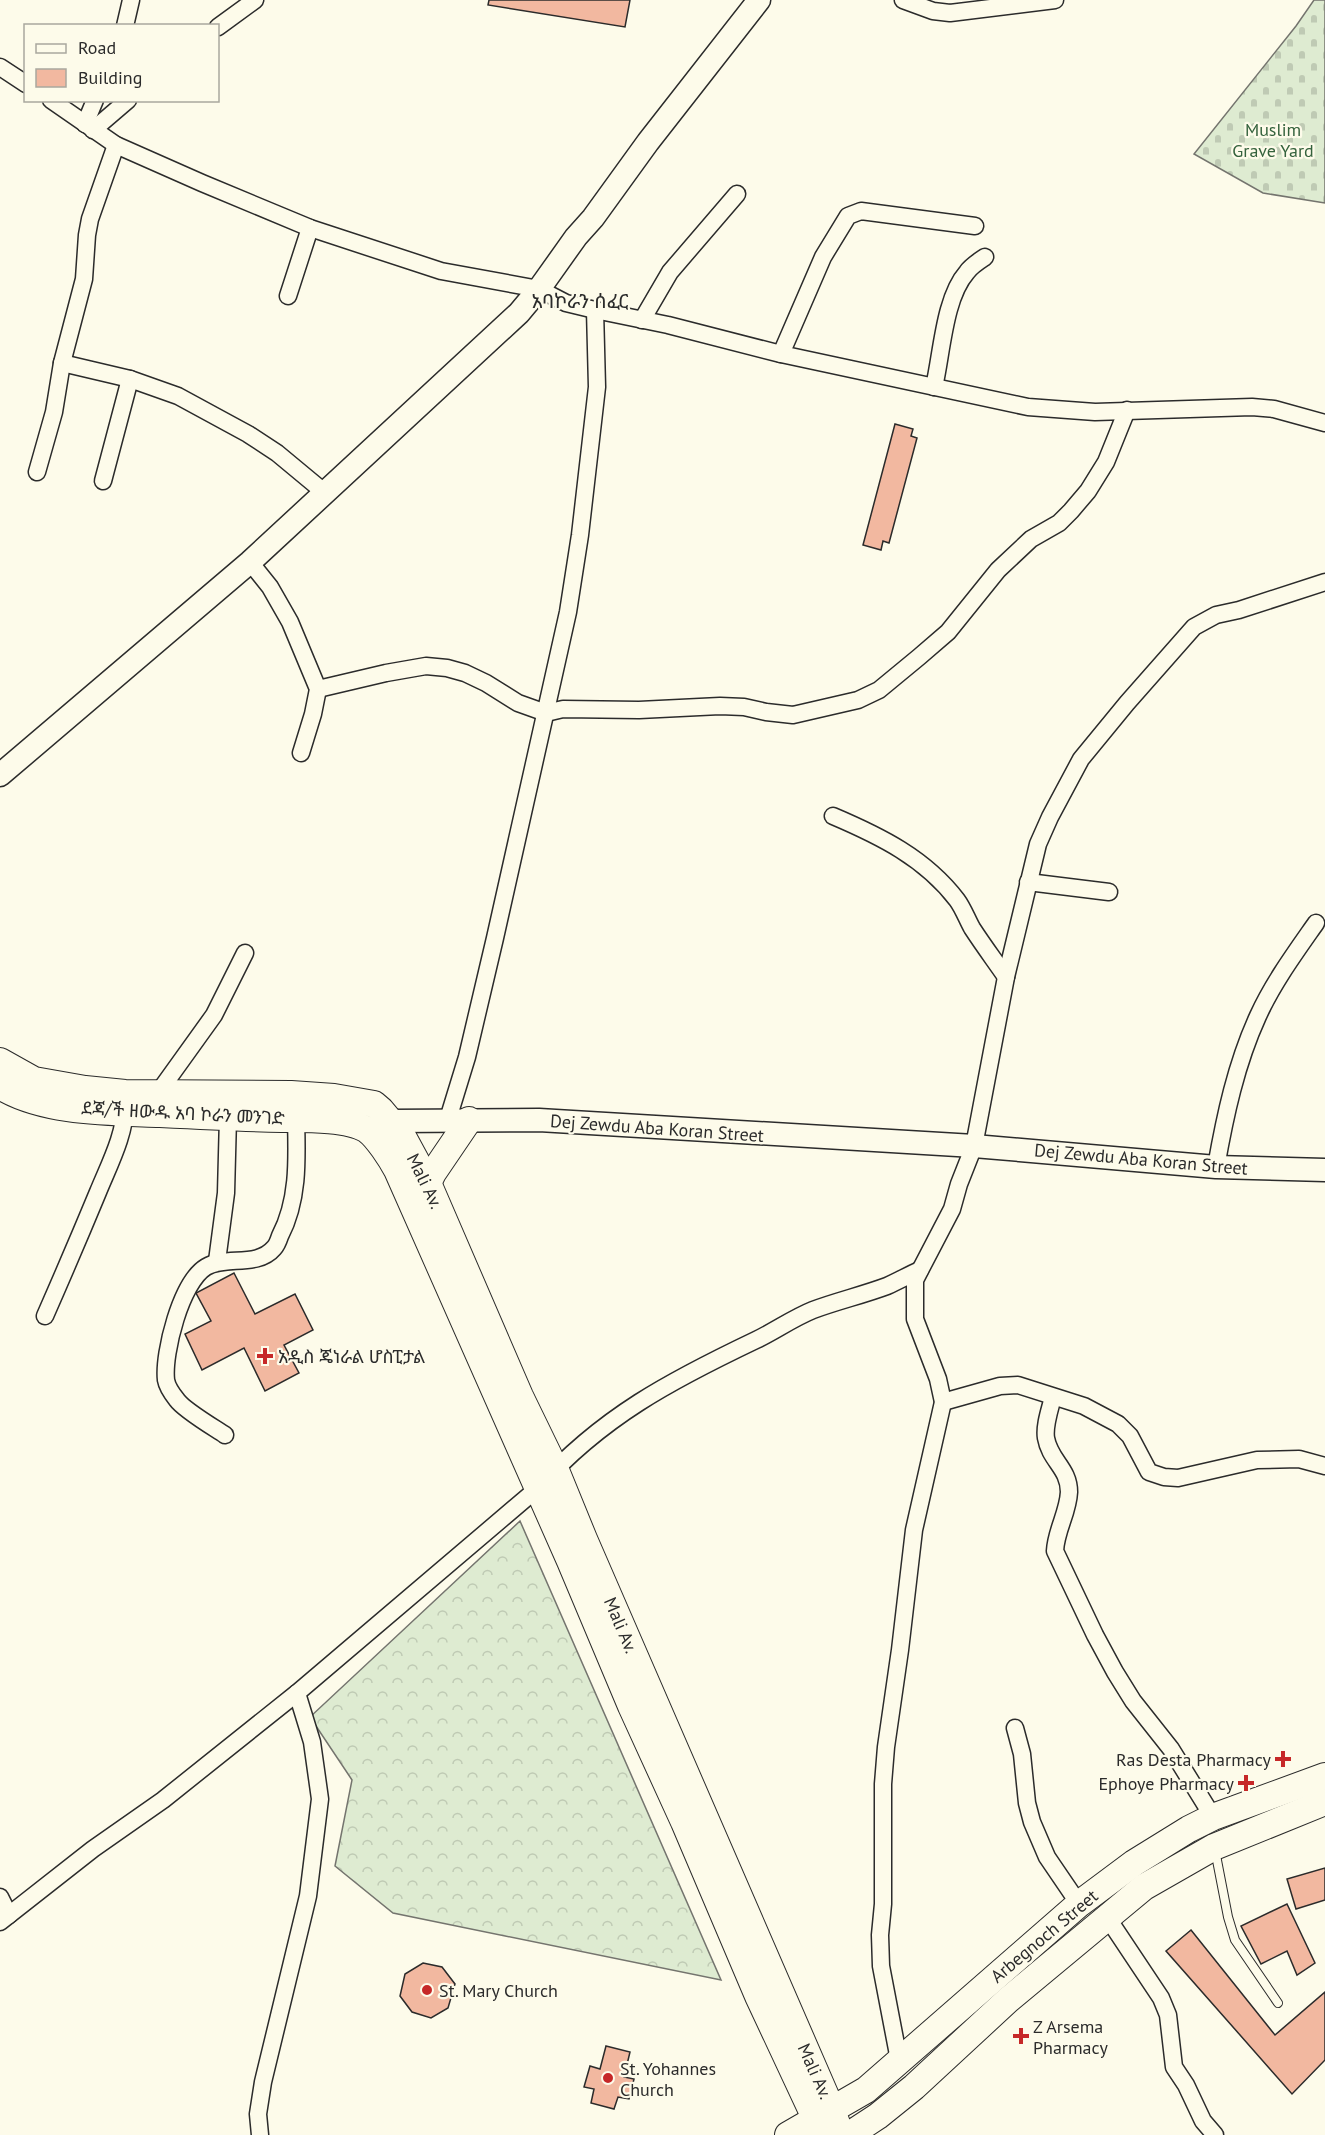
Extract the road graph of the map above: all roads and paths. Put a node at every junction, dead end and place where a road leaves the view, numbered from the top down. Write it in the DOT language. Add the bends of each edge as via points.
graph roads {
  1 [pos="131,0"];
  2 [pos="255,0"];
  3 [pos="903,0"];
  4 [pos="1055,0"];
  5 [pos="758,2"];
  6 [pos="125,24"];
  7 [pos="219,26"];
  8 [pos="0,67"];
  9 [pos="24,83"];
  10 [pos="54,102"];
  11 [pos="95,102"];
  12 [pos="125,102"];
  13 [pos="89,127"];
  14 [pos="116,145"];
  15 [pos="737,194"];
  16 [pos="975,226"];
  17 [pos="310,228"];
  18 [pos="985,257"];
  19 [pos="539,289"];
  20 [pos="288,296"];
  21 [pos="595,310"];
  22 [pos="642,320"];
  23 [pos="781,354"];
  24 [pos="62,363"];
  25 [pos="130,379"];
  26 [pos="934,387"];
  27 [pos="1127,410"];
  28 [pos="1325,423"];
  29 [pos="37,472"];
  30 [pos="103,481"];
  31 [pos="324,492"];
  32 [pos="250,562"];
  33 [pos="1325,582"];
  34 [pos="318,689"];
  35 [pos="546,713"];
  36 [pos="301,753"];
  37 [pos="0,775"];
  38 [pos="833,816"];
  39 [pos="1028,882"];
  40 [pos="1109,892"];
  41 [pos="1316,922"];
  42 [pos="245,952"];
  43 [pos="1006,977"];
  44 [pos="0,1061"];
  45 [pos="0,1086"];
  46 [pos="158,1093"];
  47 [pos="125,1103"];
  48 [pos="228,1117"];
  49 [pos="296,1119"];
  50 [pos="459,1120"];
  51 [pos="392,1121"];
  52 [pos="368,1130"];
  53 [pos="974,1146"];
  54 [pos="1216,1167"];
  55 [pos="1325,1170"];
  56 [pos="429,1183"];
  57 [pos="217,1261"];
  58 [pos="917,1275"];
  59 [pos="45,1316"];
  60 [pos="1053,1397"];
  61 [pos="943,1402"];
  62 [pos="225,1435"];
  63 [pos="1325,1466"];
  64 [pos="555,1468"];
  65 [pos="538,1488"];
  66 [pos="297,1693"];
  67 [pos="1015,1728"];
  68 [pos="1325,1776"];
  69 [pos="1325,1802"];
  70 [pos="1213,1817"];
  71 [pos="1214,1847"];
  72 [pos="0,1897"];
  73 [pos="1079,1904"];
  74 [pos="1107,1917"];
  75 [pos="5,1918"];
  76 [pos="768,1992"];
  77 [pos="1278,2003"];
  78 [pos="899,2060"];
  79 [pos="824,2121"];
  80 [pos="260,2135"];
  81 [pos="788,2135"];
  82 [pos="841,2135"];
  83 [pos="849,2135"];
  84 [pos="1215,2135"];
  1 -- 6 [label="street"];
  2 -- 7 [label="street"];
  3 -- 4 [label="street" via="950,13"];
  5 -- 19 [label="main road"];
  8 -- 9 [label="street"];
  10 -- 13 [label="street"];
  11 -- 13 [label="street"];
  12 -- 13 [label="street"];
  13 -- 14 [label="street"];
  14 -- 17 [label="street"];
  14 -- 24 [label="street" via="90,219 84,279"];
  15 -- 22 [label="street" via="670,272"];
  16 -- 23 [label="street" via="861,211 848,216 823,257"];
  17 -- 19 [label="street" via="441,271"];
  17 -- 20 [label="street"];
  18 -- 26 [label="street" via="966,272 955,291"];
  19 -- 21 [label="street" via="566,303"];
  19 -- 31 [label="main road" via="492,339"];
  21 -- 22 [label="street"];
  21 -- 35 [label="street" via="597,387 593,427 569,601"];
  22 -- 23 [label="street"];
  23 -- 26 [label="street"];
  24 -- 25 [label="street"];
  24 -- 29 [label="street" via="54,412"];
  25 -- 30 [label="street"];
  25 -- 31 [label="street" via="178,396 248,434"];
  26 -- 27 [label="street" via="1048,410"];
  27 -- 28 [label="street" via="1252,407"];
  27 -- 35 [label="street" via="1106,462 1071,511 1031,539 998,570 948,632 879,690 840,705 793,715 720,706"];
  31 -- 32 [label="main road"];
  32 -- 34 [label="street" via="270,586 290,622"];
  32 -- 37 [label="main road"];
  33 -- 39 [label="street" via="1216,615 1194,627 1081,759 1038,844"];
  34 -- 35 [label="street" via="412,668 447,668"];
  34 -- 36 [label="street"];
  35 -- 50 [label="street" via="467,1057"];
  38 -- 43 [label="street" via="880,836 942,883 959,902"];
  39 -- 40 [label="street"];
  39 -- 43 [label="street"];
  41 -- 54 [label="street" via="1267,997 1243,1052"];
  42 -- 46 [label="street" via="214,1015"];
  43 -- 53 [label="street"];
  44 -- 47 [label="main road" via="34,1080 85,1089"];
  45 -- 47 [label="main road, ደጃ/ች ዘውዱ አባ ኮራን መንገድ" via="33,1101 83,1109"];
  46 -- 47 [label="main road"];
  46 -- 51 [label="main road" via="334,1097 374,1104"];
  47 -- 48 [label="main road, ደጃ/ች ዘውዱ አባ ኮራን መንገድ"];
  47 -- 59 [label="street" via="109,1167"];
  48 -- 49 [label="main road, ደጃ/ች ዘውዱ አባ ኮራን መንገድ"];
  48 -- 57 [label="street" via="226,1193"];
  49 -- 52 [label="main road, ደጃ/ች ዘውዱ አባ ኮራን መንገድ" via="337,1122"];
  49 -- 57 [label="street" via="293,1200 274,1249 238,1262"];
  50 -- 51 [label="main road, Dej Zewdu Aba Koran Street"];
  50 -- 53 [label="main road, Dej Zewdu Aba Koran Street" via="539,1120"];
  50 -- 56 [label="main road"];
  51 -- 52 [label="main road, Dej Zewdu Aba Koran Street"];
  51 -- 56 [label="main road, Mali Av."];
  52 -- 65 [label="main road, Mali Av." via="397,1170"];
  53 -- 54 [label="main road, Dej Zewdu Aba Koran Street"];
  53 -- 58 [label="street" via="952,1209"];
  54 -- 55 [label="main road, Dej Zewdu Aba Koran Street"];
  56 -- 64 [label="main road, Mali Av."];
  57 -- 62 [label="street" via="203,1268 186,1290 168,1348 166,1382 178,1402"];
  58 -- 61 [label="street" via="915,1318"];
  58 -- 64 [label="street" via="797,1317 679,1377 588,1437"];
  60 -- 61 [label="street" via="1018,1385 1000,1386"];
  60 -- 63 [label="street" via="1084,1406 1118,1424 1130,1436 1149,1472 1164,1478 1257,1460 1299,1459"];
  60 -- 70 [label="street" via="1045,1436 1049,1451 1066,1474 1069,1492 1055,1551 1115,1672 1171,1749"];
  61 -- 78 [label="street" via="914,1530 883,1784 881,1955"];
  64 -- 65 [label="street"];
  64 -- 76 [label="main road, Mali Av."];
  65 -- 66 [label="street"];
  65 -- 76 [label="main road, Mali Av." via="631,1706"];
  66 -- 75 [label="street"];
  66 -- 80 [label="street" via="312,1742 320,1799 308,1896 263,2082 258,2114"];
  67 -- 73 [label="street" via="1032,1822 1047,1857"];
  68 -- 70 [label="main road, Arbegnoch Street"];
  69 -- 71 [label="main road, Arbegnoch Street"];
  70 -- 73 [label="main road, Arbegnoch Street" via="1162,1845"];
  71 -- 74 [label="main road, Arbegnoch Street" via="1144,1887"];
  71 -- 77 [label="lane" via="1235,1940"];
  72 -- 75 [label="street"];
  73 -- 78 [label="main road, Arbegnoch Street"];
  74 -- 83 [label="main road, Arbegnoch Street" via="1008,2000 914,2087"];
  74 -- 84 [label="street" via="1161,1998 1168,2015 1174,2067 1203,2121"];
  76 -- 79 [label="main road, Mali Av."];
  78 -- 79 [label="main road, Arbegnoch Street"];
  79 -- 81 [label="main road, Arbegnoch Street"];
  79 -- 82 [label="main road, Mali Av."];
}
